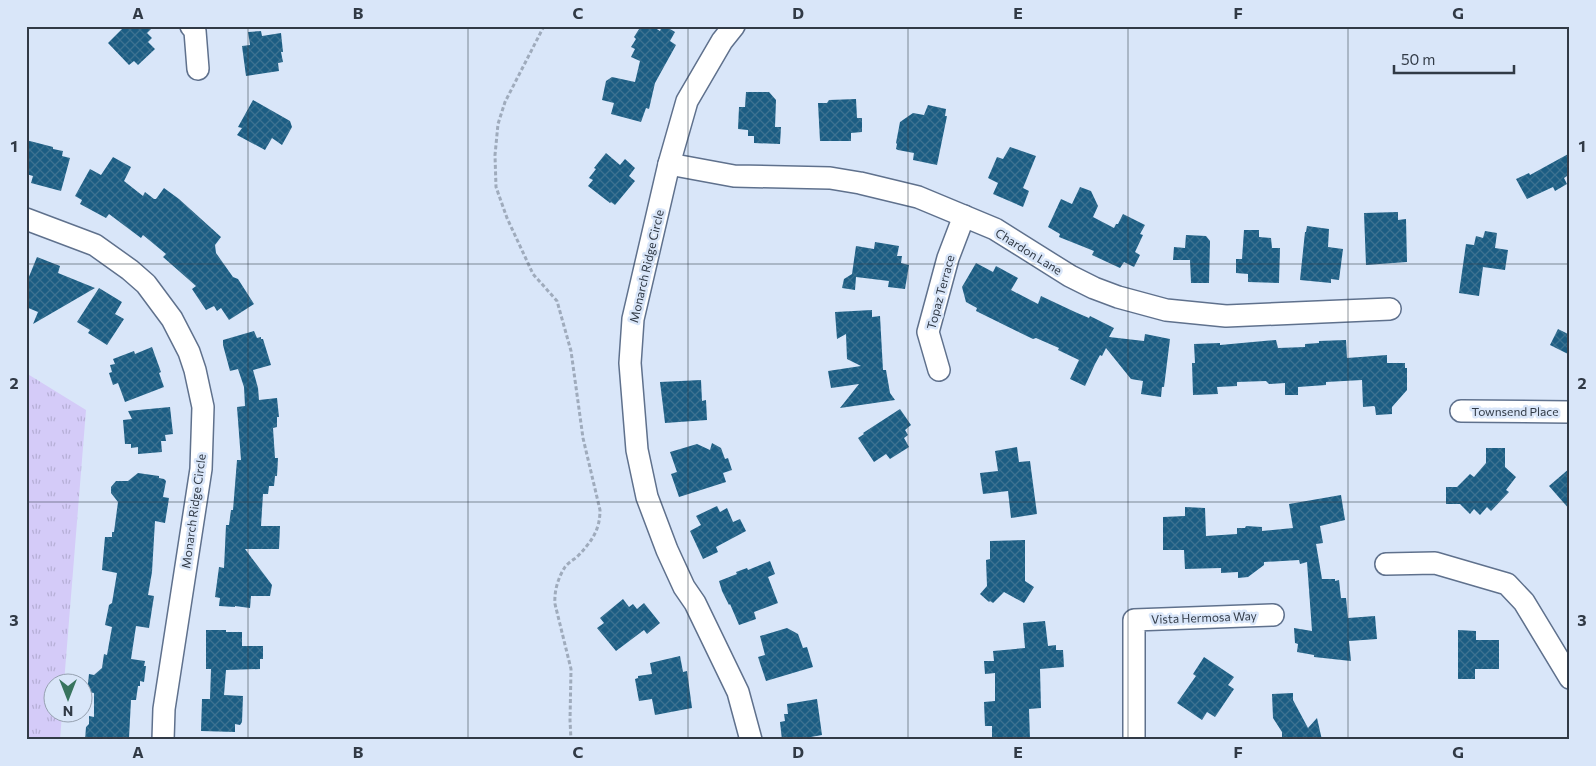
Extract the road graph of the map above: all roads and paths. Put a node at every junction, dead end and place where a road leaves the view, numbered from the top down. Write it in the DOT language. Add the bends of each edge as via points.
graph roads {
  1 [pos="191,26"];
  2 [pos="544,26"];
  3 [pos="734,26"];
  4 [pos="198,69"];
  5 [pos="669,164"];
  6 [pos="964,216"];
  7 [pos="26,219"];
  8 [pos="1390,309"];
  9 [pos="939,370"];
  10 [pos="1460,411"];
  11 [pos="1570,412"];
  12 [pos="1386,564"];
  13 [pos="1273,615"];
  14 [pos="1570,678"];
  15 [pos="163,740"];
  16 [pos="571,740"];
  17 [pos="751,740"];
  18 [pos="1134,740"];
  1 -- 4 [label="street" via="195,31"];
  2 -- 16 [label="path" via="505,102 498,124 496,187 533,274 557,301 571,351 583,438 600,510 597,530 590,544 566,566 554,595 571,669"];
  3 -- 5 [label="street, Monarch Ridge Circle" via="687,101"];
  5 -- 6 [label="street, Chardon Lane" via="734,176 830,178 860,183 918,197"];
  5 -- 17 [label="street, Monarch Ridge Circle" via="633,319 630,363 637,450 647,497 664,541 738,692"];
  6 -- 8 [label="street, Chardon Lane" via="994,229 1094,288 1166,310 1226,316"];
  6 -- 9 [label="street, Topaz Terrace" via="948,258 928,332"];
  7 -- 15 [label="street, Monarch Ridge Circle" via="95,244 146,284 172,319 195,370 203,407 201,469 165,701"];
  10 -- 11 [label="street, Townsend Place"];
  12 -- 14 [label="street" via="1435,563 1508,584 1524,602"];
  13 -- 18 [label="street, Vista Hermosa Way" via="1134,620"];
}
